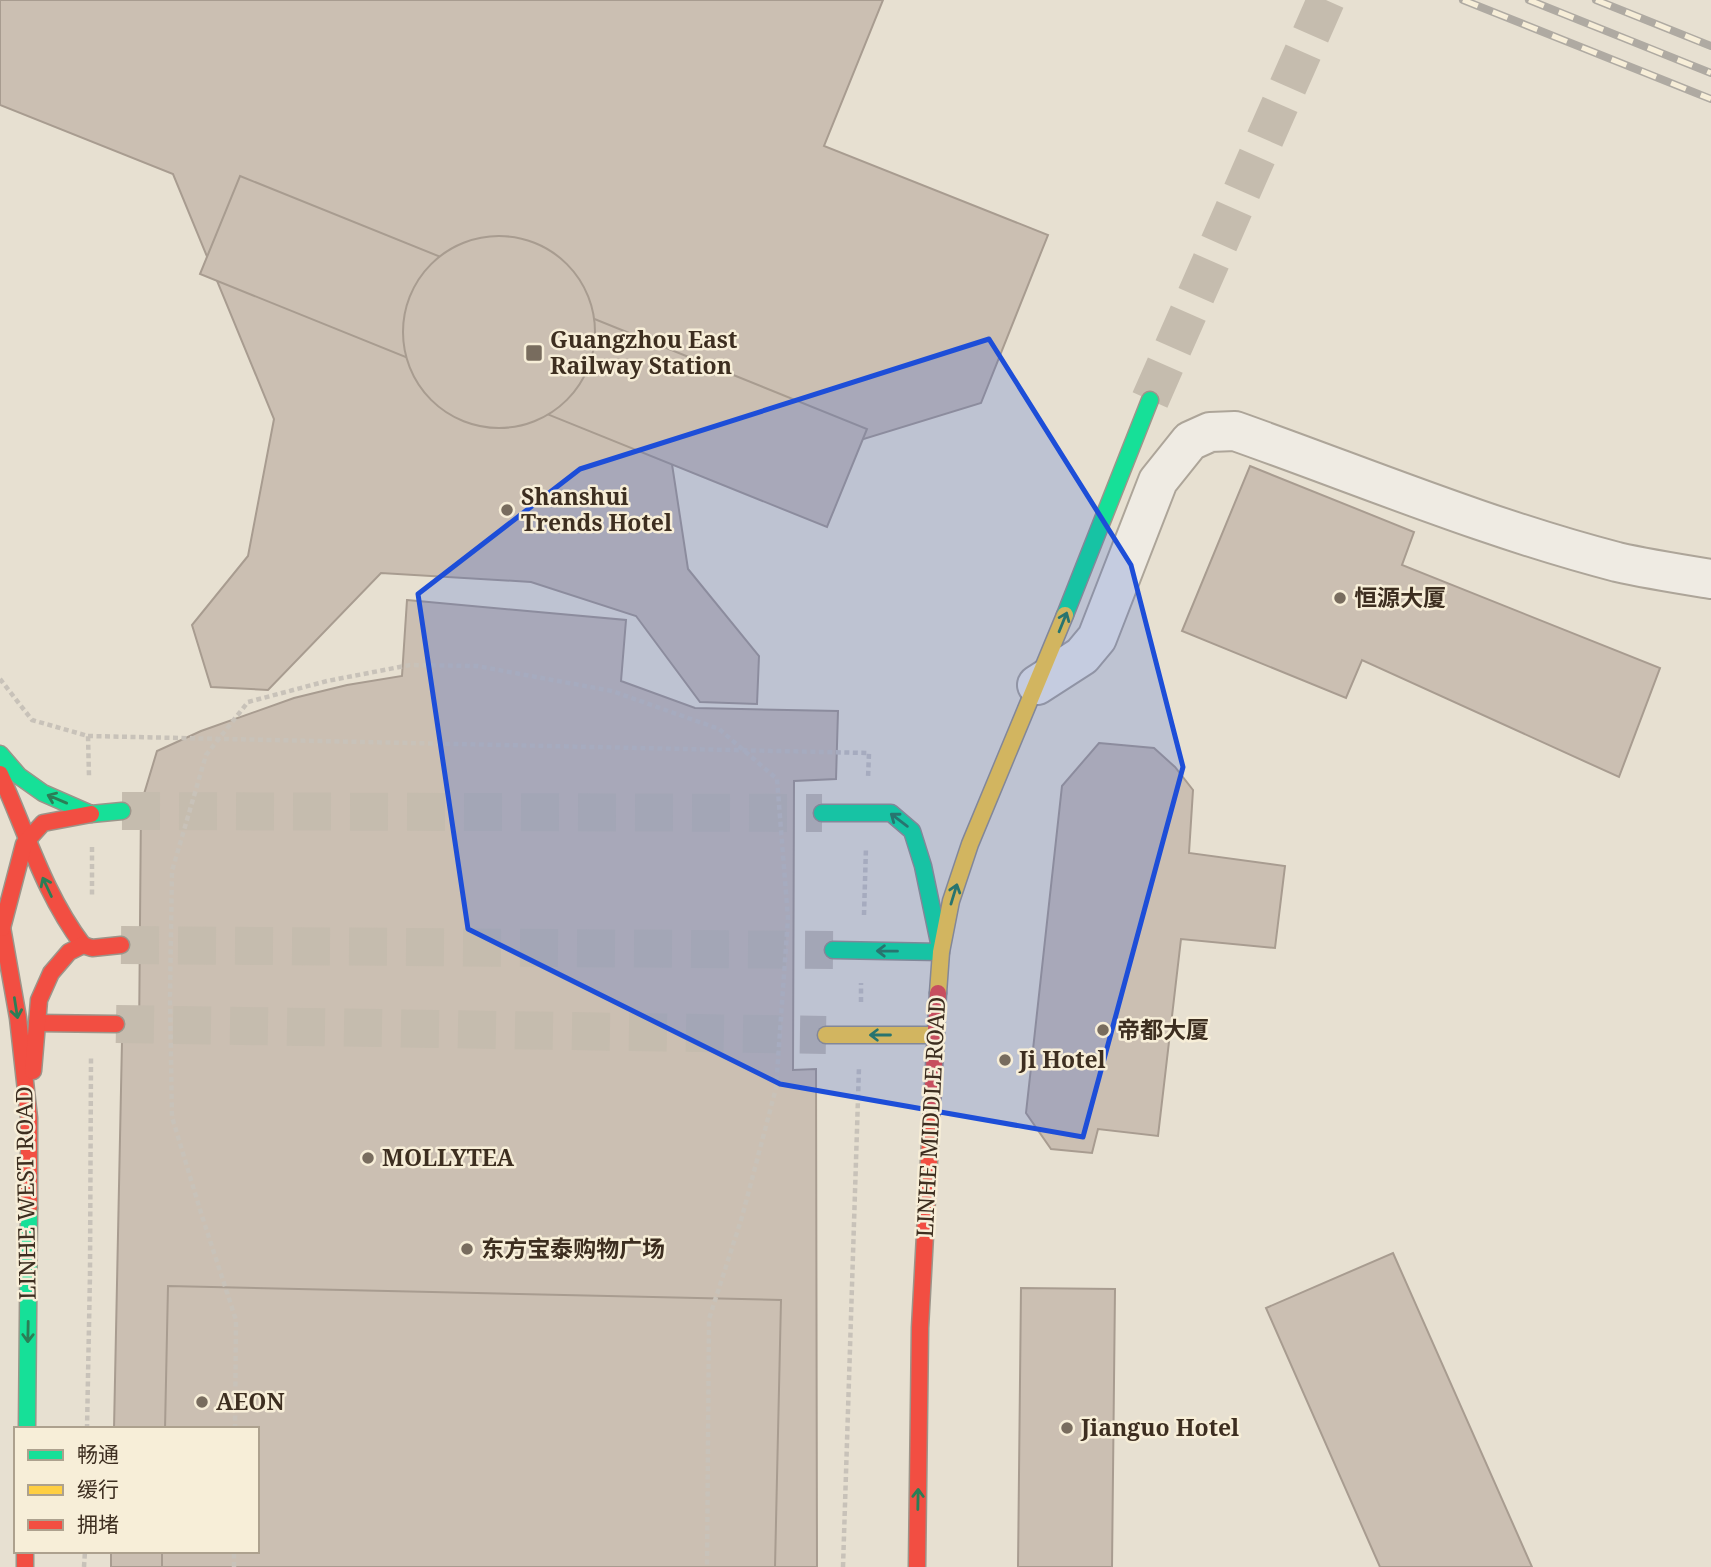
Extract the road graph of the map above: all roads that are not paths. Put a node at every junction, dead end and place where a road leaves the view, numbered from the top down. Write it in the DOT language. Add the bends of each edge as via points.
graph roads {
  1 [pos="1150,400"];
  2 [pos="1711,579"];
  3 [pos="1037,685"];
  4 [pos="0,754"];
  5 [pos="0,774"];
  6 [pos="122,811"];
  7 [pos="822,813"];
  8 [pos="91,814"];
  9 [pos="27,840"];
  10 [pos="1,922"];
  11 [pos="83,944"];
  12 [pos="121,945"];
  13 [pos="833,950"];
  14 [pos="941,952"];
  15 [pos="37,1023"];
  16 [pos="116,1024"];
  17 [pos="826,1035"];
  18 [pos="935,1035"];
  19 [pos="29,1118"];
  20 [pos="27,1427"];
  21 [pos="917,1567"];
  3 -- 1 [label="main road, LINHE MIDDLE ROAD, one-way"];
  2 -- 3 [label="street" via="1619,562 1539,540 1235,431 1210,432 1190,442 1158,481 1097,638 1082,656"];
  14 -- 3 [label="main road, LINHE MIDDLE ROAD, one-way" via="951,901 970,844"];
  8 -- 4 [label="main road, one-way" via="43,793 19,776"];
  5 -- 9 [label="main road"];
  6 -- 8 [label="main road"];
  14 -- 7 [label="main road, one-way" via="912,831 891,813"];
  8 -- 9 [label="main road" via="43,823"];
  9 -- 10 [label="main road"];
  11 -- 9 [label="main road, one-way" via="55,904"];
  10 -- 19 [label="main road, LINHE WEST ROAD, one-way"];
  11 -- 12 [label="main road" via="92,948"];
  11 -- 15 [label="main road" via="51,973 39,1000"];
  14 -- 13 [label="main road, one-way"];
  14 -- 18 [label="main road, LINHE MIDDLE ROAD"];
  15 -- 16 [label="main road"];
  15 -- 19 [label="main road"];
  18 -- 17 [label="main road, one-way"];
  21 -- 18 [label="main road, LINHE MIDDLE ROAD, one-way" via="920,1328"];
  19 -- 20 [label="main road, LINHE WEST ROAD, one-way"];
}
